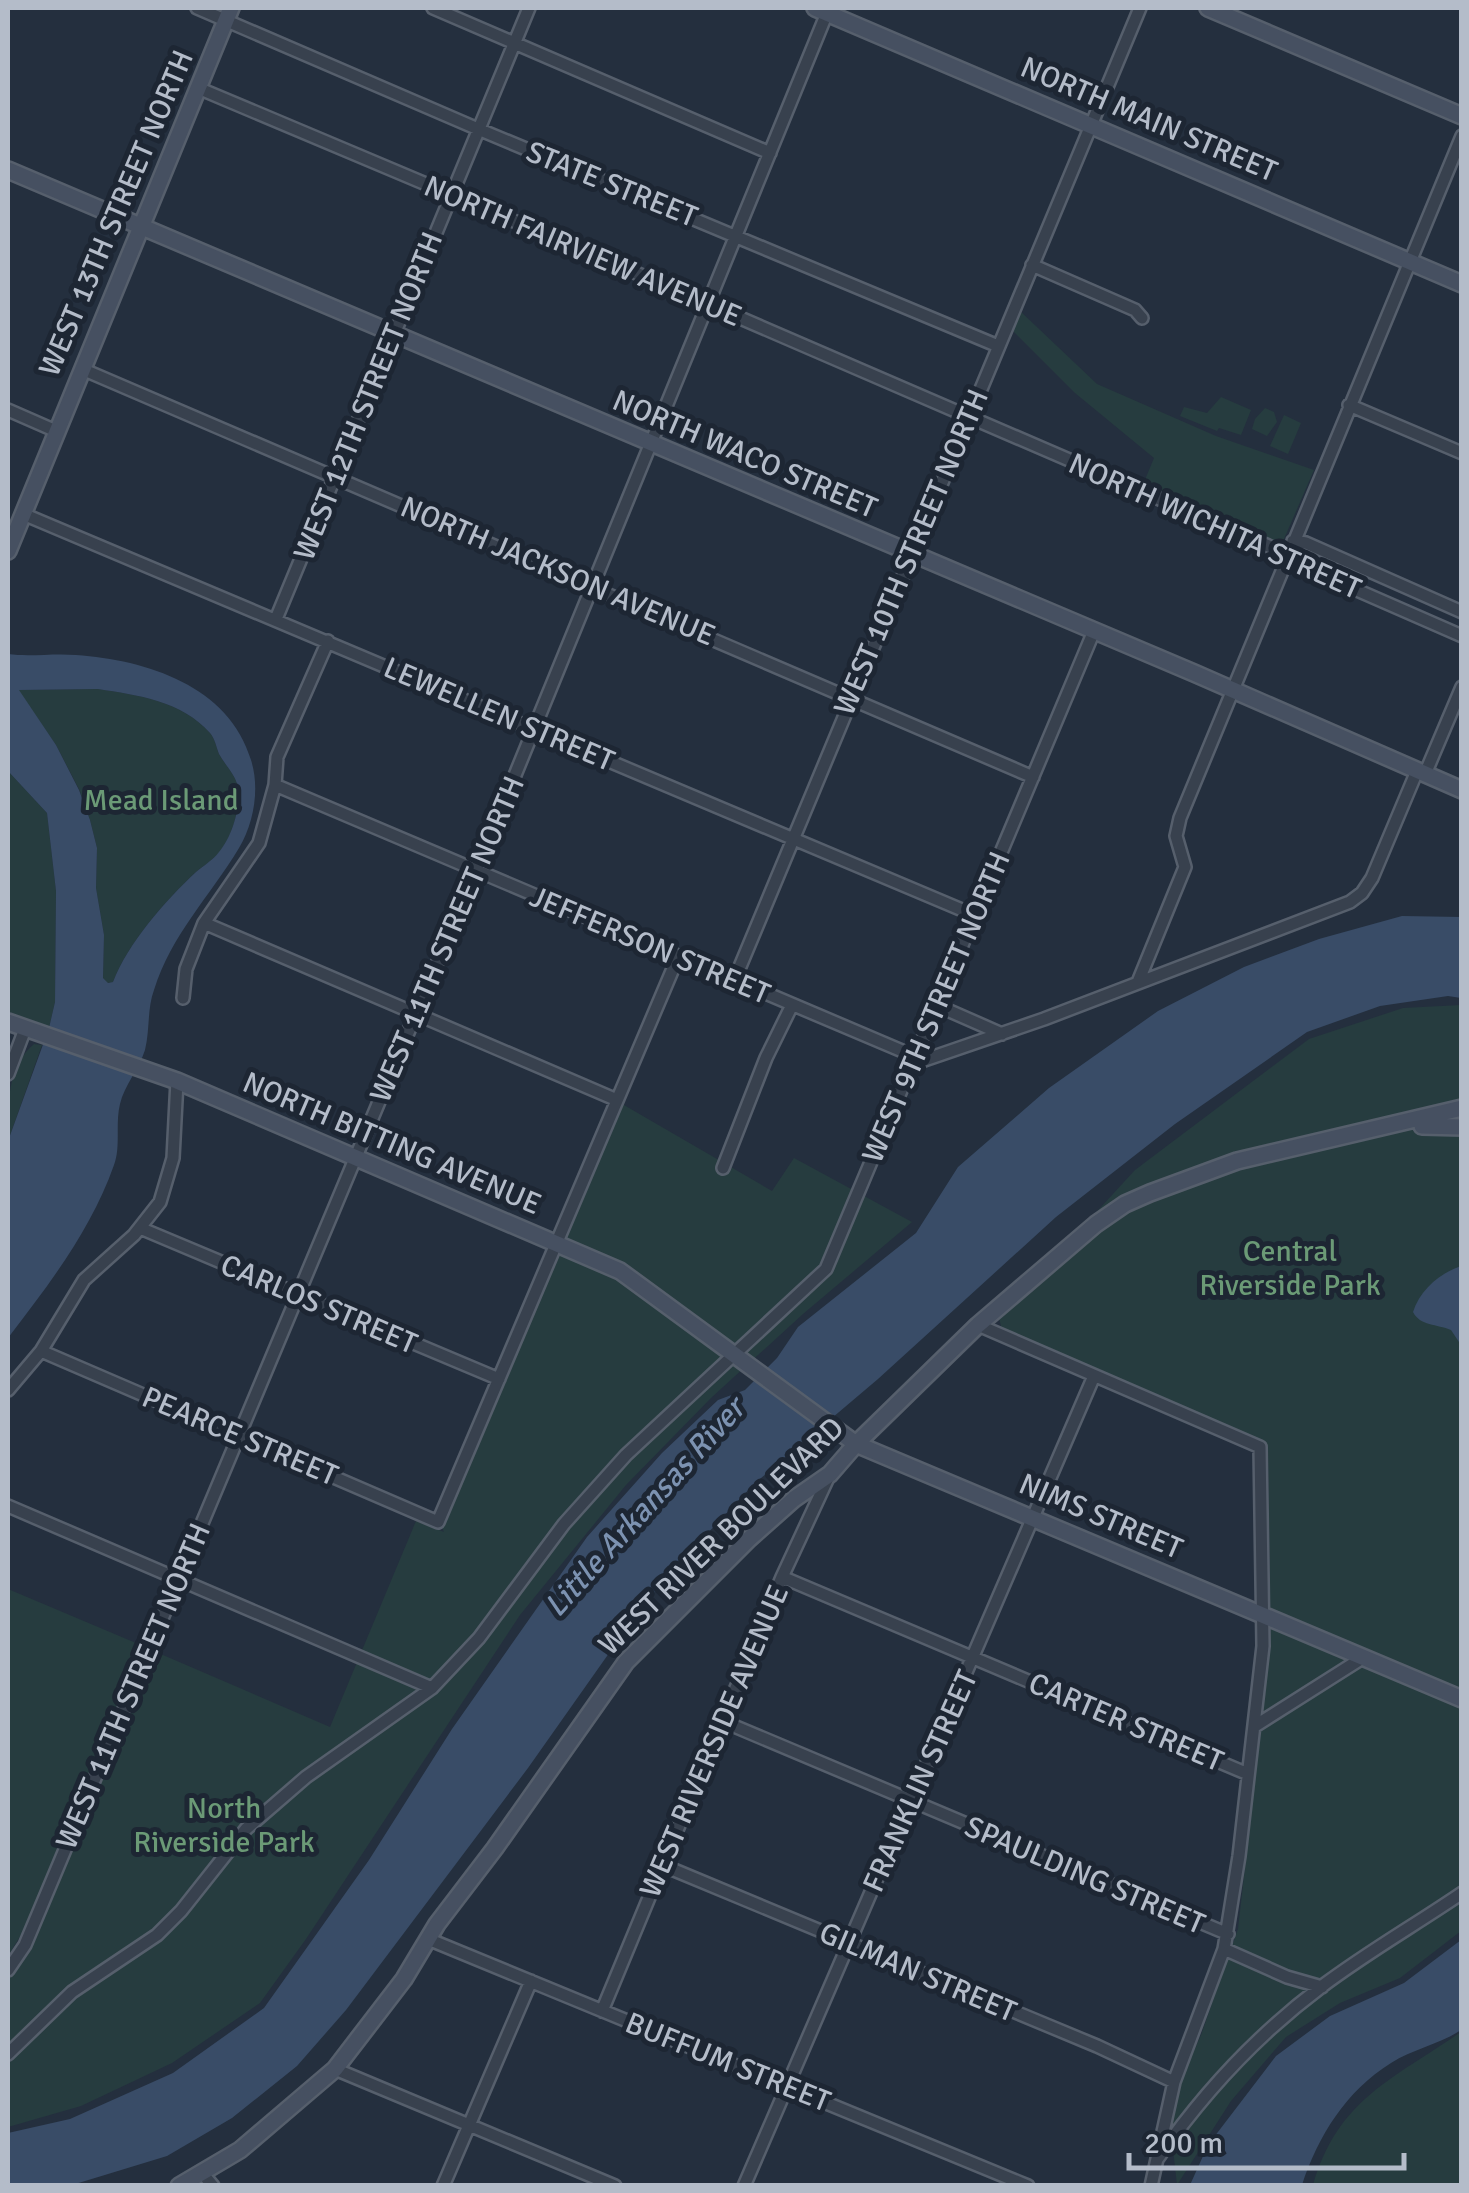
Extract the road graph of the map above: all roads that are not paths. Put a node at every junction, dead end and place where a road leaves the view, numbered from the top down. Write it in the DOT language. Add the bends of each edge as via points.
graph roads {
  1 [pos="197,8"];
  2 [pos="433,8"];
  3 [pos="529,8"];
  4 [pos="1140,8"];
  5 [pos="1208,8"];
  6 [pos="824,9"];
  7 [pos="229,14"];
  8 [pos="514,42"];
  9 [pos="198,88"];
  10 [pos="1462,116"];
  11 [pos="1092,125"];
  12 [pos="478,129"];
  13 [pos="1462,136"];
  14 [pos="770,153"];
  15 [pos="8,170"];
  16 [pos="451,194"];
  17 [pos="140,226"];
  18 [pos="737,235"];
  19 [pos="1409,262"];
  20 [pos="1032,265"];
  21 [pos="1462,284"];
  22 [pos="709,305"];
  23 [pos="1142,318"];
  24 [pos="393,334"];
  25 [pos="998,346"];
  26 [pos="82,369"];
  27 [pos="1350,405"];
  28 [pos="8,410"];
  29 [pos="968,416"];
  30 [pos="56,431"];
  31 [pos="652,444"];
  32 [pos="1462,452"];
  33 [pos="335,476"];
  34 [pos="23,514"];
  35 [pos="1292,541"];
  36 [pos="8,551"];
  37 [pos="910,554"];
  38 [pos="1287,554"];
  39 [pos="593,586"];
  40 [pos="1462,612"];
  41 [pos="276,619"];
  42 [pos="1094,631"];
  43 [pos="1462,636"];
  44 [pos="328,641"];
  45 [pos="1462,687"];
  46 [pos="1231,688"];
  47 [pos="850,698"];
  48 [pos="534,729"];
  49 [pos="1421,772"];
  50 [pos="1032,777"];
  51 [pos="275,785"];
  52 [pos="1462,790"];
  53 [pos="792,838"];
  54 [pos="476,870"];
  55 [pos="974,915"];
  56 [pos="204,924"];
  57 [pos="678,957"];
  58 [pos="734,981"];
  59 [pos="1138,982"];
  60 [pos="183,998"];
  61 [pos="792,1005"];
  62 [pos="936,1005"];
  63 [pos="416,1014"];
  64 [pos="8,1022"];
  65 [pos="25,1029"];
  66 [pos="1002,1034"];
  67 [pos="912,1061"];
  68 [pos="8,1074"];
  69 [pos="177,1080"];
  70 [pos="618,1100"];
  71 [pos="1462,1108"];
  72 [pos="1462,1127"];
  73 [pos="1383,1128"];
  74 [pos="356,1156"];
  75 [pos="723,1168"];
  76 [pos="140,1228"];
  77 [pos="556,1243"];
  78 [pos="297,1294"];
  79 [pos="978,1326"];
  80 [pos="42,1351"];
  81 [pos="736,1353"];
  82 [pos="1094,1376"];
  83 [pos="499,1379"];
  84 [pos="8,1390"];
  85 [pos="238,1435"];
  86 [pos="856,1444"];
  87 [pos="830,1474"];
  88 [pos="8,1506"];
  89 [pos="1034,1517"];
  90 [pos="178,1578"];
  91 [pos="782,1578"];
  92 [pos="1264,1615"];
  93 [pos="1364,1657"];
  94 [pos="974,1658"];
  95 [pos="432,1688"];
  96 [pos="1462,1699"];
  97 [pos="722,1721"];
  98 [pos="1255,1726"];
  99 [pos="1248,1774"];
  100 [pos="911,1802"];
  101 [pos="662,1866"];
  102 [pos="1462,1894"];
  103 [pos="1228,1934"];
  104 [pos="428,1938"];
  105 [pos="849,1943"];
  106 [pos="1224,1948"];
  107 [pos="8,1970"];
  108 [pos="531,1981"];
  109 [pos="1322,1987"];
  110 [pos="602,2010"];
  111 [pos="8,2054"];
  112 [pos="335,2070"];
  113 [pos="1174,2082"];
  114 [pos="786,2086"];
  115 [pos="469,2125"];
  116 [pos="1156,2161"];
  117 [pos="208,2179"];
  118 [pos="179,2186"];
  119 [pos="443,2186"];
  120 [pos="616,2186"];
  121 [pos="744,2186"];
  122 [pos="1028,2186"];
  123 [pos="1151,2186"];
  1 -- 7 [label="street"];
  2 -- 8 [label="street"];
  3 -- 8 [label="street, WEST 12TH STREET NORTH"];
  4 -- 11 [label="street, WEST 10TH STREET NORTH"];
  5 -- 10 [label="street"];
  6 -- 11 [label="street, NORTH MAIN STREET"];
  6 -- 14 [label="street, WEST 11TH STREET NORTH"];
  7 -- 9 [label="street, WEST 13TH STREET NORTH"];
  7 -- 12 [label="street, STATE STREET"];
  8 -- 12 [label="street, WEST 12TH STREET NORTH"];
  8 -- 14 [label="street"];
  9 -- 16 [label="street, NORTH FAIRVIEW AVENUE"];
  9 -- 17 [label="street, WEST 13TH STREET NORTH"];
  11 -- 19 [label="street, NORTH MAIN STREET"];
  11 -- 20 [label="street, WEST 10TH STREET NORTH"];
  12 -- 16 [label="street, WEST 12TH STREET NORTH"];
  12 -- 18 [label="street, STATE STREET"];
  13 -- 19 [label="street"];
  14 -- 18 [label="street, WEST 11TH STREET NORTH"];
  15 -- 17 [label="street, NORTH WACO STREET"];
  16 -- 22 [label="street, NORTH FAIRVIEW AVENUE"];
  16 -- 24 [label="street, WEST 12TH STREET NORTH"];
  17 -- 24 [label="street, NORTH WACO STREET"];
  17 -- 26 [label="street, WEST 13TH STREET NORTH"];
  18 -- 22 [label="street, WEST 11TH STREET NORTH"];
  18 -- 25 [label="street, STATE STREET"];
  19 -- 21 [label="street, NORTH MAIN STREET"];
  19 -- 27 [label="street"];
  20 -- 23 [label="street"];
  20 -- 25 [label="street, WEST 10TH STREET NORTH"];
  22 -- 29 [label="street, NORTH FAIRVIEW AVENUE"];
  22 -- 31 [label="street, WEST 11TH STREET NORTH"];
  24 -- 31 [label="street, NORTH WACO STREET"];
  24 -- 33 [label="street, WEST 12TH STREET NORTH"];
  25 -- 29 [label="street, WEST 10TH STREET NORTH"];
  26 -- 30 [label="street, WEST 13TH STREET NORTH"];
  26 -- 33 [label="street, NORTH JACKSON AVENUE"];
  27 -- 32 [label="street"];
  27 -- 35 [label="street"];
  28 -- 30 [label="street"];
  29 -- 37 [label="street, WEST 10TH STREET NORTH"];
  29 -- 38 [label="street, NORTH WICHITA STREET"];
  30 -- 34 [label="street, WEST 13TH STREET NORTH"];
  31 -- 37 [label="street, NORTH WACO STREET"];
  31 -- 39 [label="street, WEST 11TH STREET NORTH"];
  33 -- 39 [label="street, NORTH JACKSON AVENUE"];
  33 -- 41 [label="street, WEST 12TH STREET NORTH"];
  34 -- 36 [label="street, WEST 13TH STREET NORTH"];
  34 -- 41 [label="street, LEWELLEN STREET"];
  35 -- 38 [label="street"];
  35 -- 40 [label="street, NORTH WICHITA STREET"];
  37 -- 42 [label="street, NORTH WACO STREET"];
  37 -- 47 [label="street, WEST 10TH STREET NORTH"];
  38 -- 43 [label="street, NORTH WICHITA STREET"];
  38 -- 46 [label="street"];
  39 -- 47 [label="street, NORTH JACKSON AVENUE"];
  39 -- 48 [label="street, WEST 11TH STREET NORTH"];
  41 -- 44 [label="street, LEWELLEN STREET"];
  42 -- 46 [label="street, NORTH WACO STREET"];
  42 -- 50 [label="street, WEST 9TH STREET NORTH"];
  44 -- 48 [label="street, LEWELLEN STREET"];
  44 -- 51 [label="street" via="277,757"];
  45 -- 49 [label="street"];
  46 -- 49 [label="street, NORTH WACO STREET"];
  46 -- 59 [label="street" via="1180,818 1176,836 1185,867"];
  47 -- 50 [label="street, NORTH JACKSON AVENUE"];
  47 -- 53 [label="street, WEST 10TH STREET NORTH"];
  48 -- 53 [label="street, LEWELLEN STREET"];
  48 -- 54 [label="street, WEST 11TH STREET NORTH"];
  49 -- 52 [label="street, NORTH WACO STREET"];
  49 -- 59 [label="street" via="1364,891 1341,908"];
  50 -- 55 [label="street, WEST 9TH STREET NORTH"];
  51 -- 54 [label="street, JEFFERSON STREET"];
  51 -- 56 [label="street" via="259,842"];
  53 -- 55 [label="street, LEWELLEN STREET"];
  53 -- 58 [label="street, WEST 10TH STREET NORTH"];
  54 -- 57 [label="street, JEFFERSON STREET"];
  54 -- 63 [label="street, WEST 11TH STREET NORTH"];
  55 -- 62 [label="street, WEST 9TH STREET NORTH"];
  56 -- 60 [label="street" via="186,968"];
  56 -- 63 [label="street"];
  57 -- 58 [label="street, JEFFERSON STREET"];
  57 -- 70 [label="street"];
  58 -- 61 [label="street, JEFFERSON STREET"];
  59 -- 66 [label="street"];
  61 -- 67 [label="street, JEFFERSON STREET"];
  61 -- 75 [label="street"];
  62 -- 66 [label="street"];
  62 -- 67 [label="street, WEST 9TH STREET NORTH"];
  63 -- 70 [label="street"];
  63 -- 74 [label="street, WEST 11TH STREET NORTH"];
  64 -- 65 [label="street, NORTH BITTING AVENUE"];
  65 -- 68 [label="street"];
  65 -- 69 [label="street, NORTH BITTING AVENUE"];
  66 -- 67 [label="street"];
  67 -- 81 [label="street, WEST 9TH STREET NORTH" via="826,1270"];
  69 -- 74 [label="street, NORTH BITTING AVENUE"];
  69 -- 76 [label="street" via="169,1178"];
  70 -- 77 [label="street"];
  71 -- 73 [label="street, WEST RIVER BOULEVARD"];
  72 -- 73 [label="street, WEST RIVER BOULEVARD"];
  73 -- 79 [label="street, WEST RIVER BOULEVARD" via="1237,1161 1125,1204"];
  74 -- 77 [label="street, NORTH BITTING AVENUE"];
  74 -- 78 [label="street, WEST 11TH STREET NORTH"];
  76 -- 78 [label="street, CARLOS STREET"];
  76 -- 80 [label="street" via="84,1280"];
  77 -- 81 [label="street, NORTH BITTING AVENUE" via="620,1271"];
  77 -- 83 [label="street"];
  78 -- 83 [label="street, CARLOS STREET"];
  78 -- 85 [label="street, WEST 11TH STREET NORTH"];
  79 -- 82 [label="street"];
  79 -- 86 [label="street, WEST RIVER BOULEVARD"];
  80 -- 84 [label="street"];
  80 -- 85 [label="street, PEARCE STREET"];
  81 -- 86 [label="street, NIMS STREET"];
  81 -- 95 [label="street, WEST 9TH STREET NORTH" via="600,1483"];
  82 -- 89 [label="street, FRANKLIN STREET"];
  82 -- 92 [label="street" via="1260,1448"];
  83 -- 85 [label="street, PEARCE STREET" via="438,1522"];
  85 -- 90 [label="street, WEST 11TH STREET NORTH"];
  86 -- 87 [label="street, WEST RIVER BOULEVARD"];
  86 -- 89 [label="street, NIMS STREET"];
  87 -- 91 [label="street, WEST RIVERSIDE AVENUE"];
  87 -- 104 [label="street, WEST RIVER BOULEVARD" via="749,1540 614,1675"];
  88 -- 90 [label="street"];
  89 -- 92 [label="street, NIMS STREET"];
  89 -- 94 [label="street, FRANKLIN STREET"];
  90 -- 95 [label="street"];
  90 -- 107 [label="street, WEST 11TH STREET NORTH"];
  91 -- 94 [label="street, CARTER STREET"];
  91 -- 97 [label="street, WEST RIVERSIDE AVENUE"];
  92 -- 93 [label="street, NIMS STREET"];
  92 -- 98 [label="street"];
  93 -- 96 [label="street, NIMS STREET"];
  93 -- 98 [label="street"];
  94 -- 99 [label="street, CARTER STREET"];
  94 -- 100 [label="street, FRANKLIN STREET"];
  95 -- 111 [label="street, WEST 9TH STREET NORTH" via="306,1777 246,1829 157,1934 72,1992"];
  97 -- 100 [label="street, SPAULDING STREET"];
  97 -- 101 [label="street, WEST RIVERSIDE AVENUE"];
  98 -- 99 [label="street"];
  99 -- 103 [label="street"];
  100 -- 103 [label="street, SPAULDING STREET"];
  100 -- 105 [label="street, FRANKLIN STREET"];
  101 -- 105 [label="street, GILMAN STREET"];
  101 -- 110 [label="street, WEST RIVERSIDE AVENUE"];
  102 -- 109 [label="street"];
  103 -- 106 [label="street"];
  104 -- 108 [label="street, BUFFUM STREET"];
  104 -- 112 [label="street, WEST RIVER BOULEVARD"];
  105 -- 113 [label="street, GILMAN STREET"];
  105 -- 114 [label="street, FRANKLIN STREET"];
  106 -- 109 [label="street"];
  106 -- 113 [label="street"];
  108 -- 110 [label="street, BUFFUM STREET"];
  108 -- 115 [label="street"];
  109 -- 116 [label="street" via="1220,2078"];
  110 -- 114 [label="street, BUFFUM STREET"];
  112 -- 115 [label="street"];
  112 -- 117 [label="street, WEST RIVER BOULEVARD"];
  113 -- 116 [label="street"];
  114 -- 121 [label="street, FRANKLIN STREET"];
  114 -- 122 [label="street, BUFFUM STREET"];
  115 -- 119 [label="street"];
  115 -- 120 [label="street"];
  116 -- 123 [label="street"];
  117 -- 118 [label="street, WEST RIVER BOULEVARD"];
}
